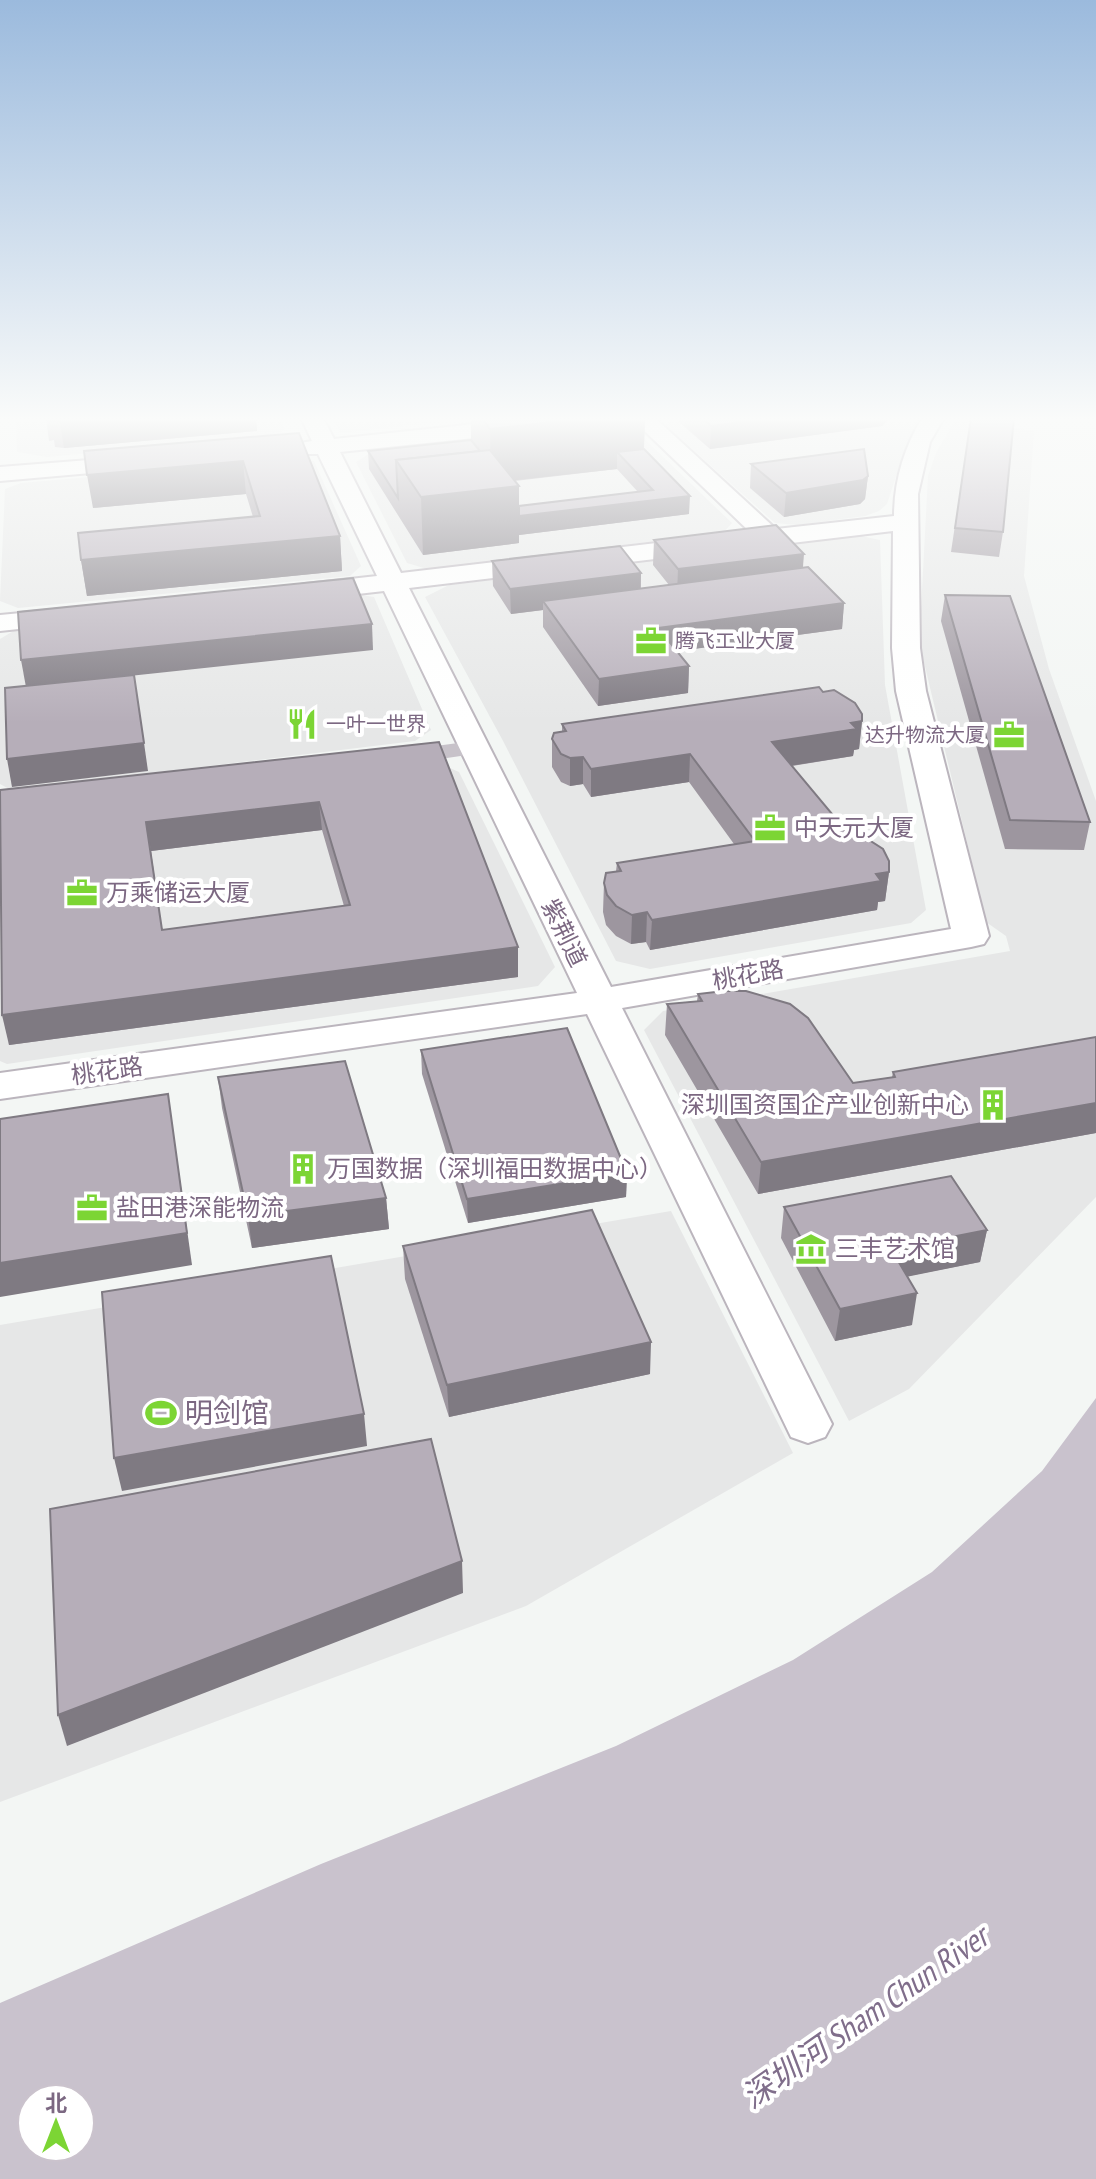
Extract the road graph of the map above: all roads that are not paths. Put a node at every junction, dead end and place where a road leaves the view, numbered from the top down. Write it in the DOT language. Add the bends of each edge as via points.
graph roads {
  1 [pos="362,520"];
  2 [pos="751,520"];
  3 [pos="905,522"];
  4 [pos="772,539"];
  5 [pos="393,583"];
  6 [pos="282,595"];
  7 [pos="92,614"];
  8 [pos="0,623"];
  9 [pos="473,748"];
  10 [pos="379,760"];
  11 [pos="597,1001"];
  12 [pos="0,1086"];
  13 [pos="808,1424"];
  1 -- 5 [label="main road, 紫荆道"];
  2 -- 4 [label="main road"];
  3 -- 4 [label="main road"];
  3 -- 11 [label="main road, 桃花路" via="904,611 911,691 971,936"];
  4 -- 5 [label="main road"];
  5 -- 6 [label="main road"];
  5 -- 9 [label="main road, 紫荆道"];
  7 -- 8 [label="main road"];
  9 -- 10 [label="street"];
  9 -- 11 [label="main road, 紫荆道"];
  11 -- 12 [label="main road, 桃花路"];
  11 -- 13 [label="main road, 紫荆道"];
}
